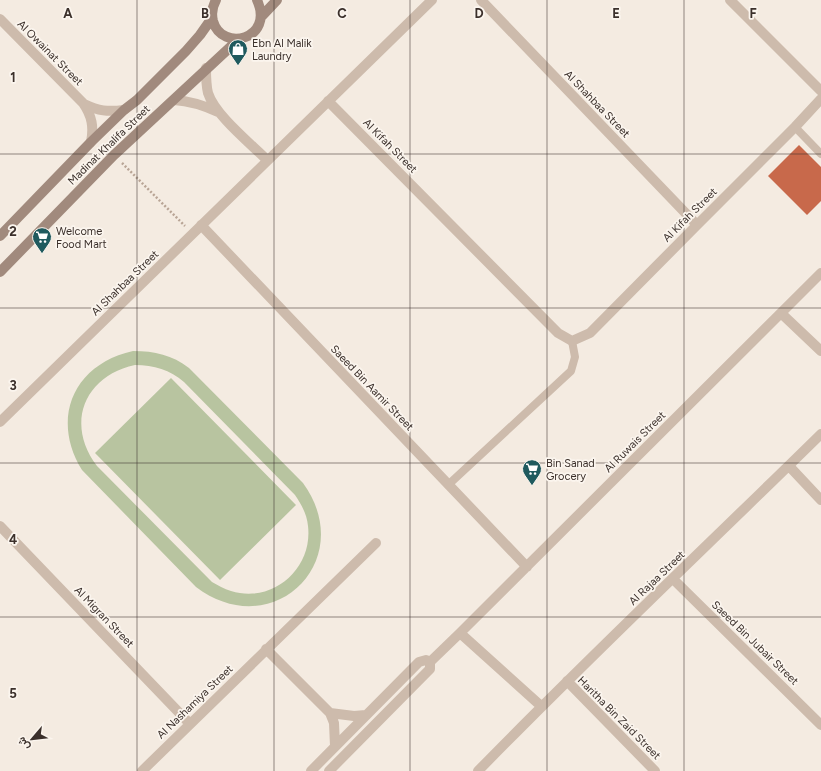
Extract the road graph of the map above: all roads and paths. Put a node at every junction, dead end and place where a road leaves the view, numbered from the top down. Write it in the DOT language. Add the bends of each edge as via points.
graph roads {
  1 [pos="257,0"];
  2 [pos="277,0"];
  3 [pos="432,0"];
  4 [pos="481,0"];
  5 [pos="730,0"];
  6 [pos="213,2"];
  7 [pos="261,17"];
  8 [pos="212,18"];
  9 [pos="0,19"];
  10 [pos="239,39"];
  11 [pos="206,68"];
  12 [pos="821,91"];
  13 [pos="821,99"];
  14 [pos="174,100"];
  15 [pos="328,100"];
  16 [pos="83,103"];
  17 [pos="124,110"];
  18 [pos="220,113"];
  19 [pos="795,127"];
  20 [pos="91,142"];
  21 [pos="821,154"];
  22 [pos="114,155"];
  23 [pos="267,160"];
  24 [pos="201,225"];
  25 [pos="697,225"];
  26 [pos="193,233"];
  27 [pos="0,236"];
  28 [pos="0,272"];
  29 [pos="821,273"];
  30 [pos="780,313"];
  31 [pos="572,341"];
  32 [pos="821,351"];
  33 [pos="0,422"];
  34 [pos="821,434"];
  35 [pos="788,466"];
  36 [pos="448,485"];
  37 [pos="821,500"];
  38 [pos="0,526"];
  39 [pos="376,543"];
  40 [pos="527,567"];
  41 [pos="673,579"];
  42 [pos="460,633"];
  43 [pos="266,650"];
  44 [pos="430,662"];
  45 [pos="567,682"];
  46 [pos="541,706"];
  47 [pos="330,713"];
  48 [pos="366,715"];
  49 [pos="190,724"];
  50 [pos="821,725"];
  51 [pos="336,746"];
  52 [pos="142,771"];
  53 [pos="311,771"];
  54 [pos="329,771"];
  55 [pos="478,771"];
  56 [pos="655,771"];
  1 -- 7 [label="street" via="261,8"];
  2 -- 7 [label="street"];
  3 -- 15 [label="street, Al Shahbaa Street"];
  4 -- 25 [label="street, Al Shahbaa Street"];
  5 -- 12 [label="street"];
  6 -- 8 [label="street"];
  7 -- 10 [label="street, Madinat Khalifa Street" via="256,30"];
  8 -- 10 [label="street" via="222,34"];
  8 -- 17 [label="street, Madinat Khalifa Street" via="186,51"];
  9 -- 16 [label="street, Al Owainat Street"];
  10 -- 11 [label="street, Madinat Khalifa Street"];
  11 -- 14 [label="street, Madinat Khalifa Street"];
  11 -- 18 [label="street" via="208,93"];
  13 -- 19 [label="street, Al Kifah Street"];
  14 -- 18 [label="street" via="198,103"];
  14 -- 22 [label="street, Madinat Khalifa Street"];
  15 -- 23 [label="street, Al Shahbaa Street"];
  15 -- 31 [label="street, Al Kifah Street" via="558,333"];
  16 -- 17 [label="street, Al Owainat Street" via="96,110"];
  16 -- 20 [label="street, Al Owainat Street" via="92,122"];
  17 -- 20 [label="street, Madinat Khalifa Street"];
  18 -- 23 [label="street"];
  19 -- 21 [label="lane"];
  19 -- 25 [label="street, Al Kifah Street"];
  20 -- 27 [label="street, Madinat Khalifa Street"];
  22 -- 26 [label="path"];
  22 -- 28 [label="street, Madinat Khalifa Street"];
  23 -- 24 [label="street, Al Shahbaa Street"];
  24 -- 26 [label="street, Al Shahbaa Street"];
  24 -- 36 [label="street, Saeed Bin Aamir Street"];
  25 -- 31 [label="street, Al Kifah Street" via="590,333"];
  26 -- 33 [label="street, Al Shahbaa Street"];
  29 -- 30 [label="street, Al Ruwais Street"];
  30 -- 32 [label="street"];
  30 -- 40 [label="street, Al Ruwais Street"];
  31 -- 36 [label="lane" via="575,357 571,371"];
  34 -- 35 [label="street, Al Rajaa Street"];
  35 -- 37 [label="street"];
  35 -- 41 [label="street, Al Rajaa Street"];
  36 -- 40 [label="street, Saeed Bin Aamir Street"];
  38 -- 49 [label="street, Al Migran Street"];
  39 -- 43 [label="street, Al Nashamiya Street"];
  40 -- 42 [label="street, Al Ruwais Street"];
  41 -- 45 [label="street, Al Rajaa Street"];
  41 -- 50 [label="street, Saeed Bin Jubair Street"];
  42 -- 44 [label="street, Al Ruwais Street"];
  42 -- 46 [label="street"];
  43 -- 47 [label="street"];
  43 -- 49 [label="street, Al Nashamiya Street"];
  44 -- 48 [label="street" via="420,662"];
  44 -- 54 [label="street" via="430,669"];
  45 -- 46 [label="street, Al Rajaa Street"];
  45 -- 56 [label="street, Haritha Bin Zaid Street"];
  46 -- 55 [label="street, Al Rajaa Street"];
  47 -- 48 [label="street"];
  47 -- 51 [label="street" via="334,723"];
  48 -- 51 [label="street"];
  49 -- 52 [label="street, Al Nashamiya Street"];
  51 -- 53 [label="street"];
}
